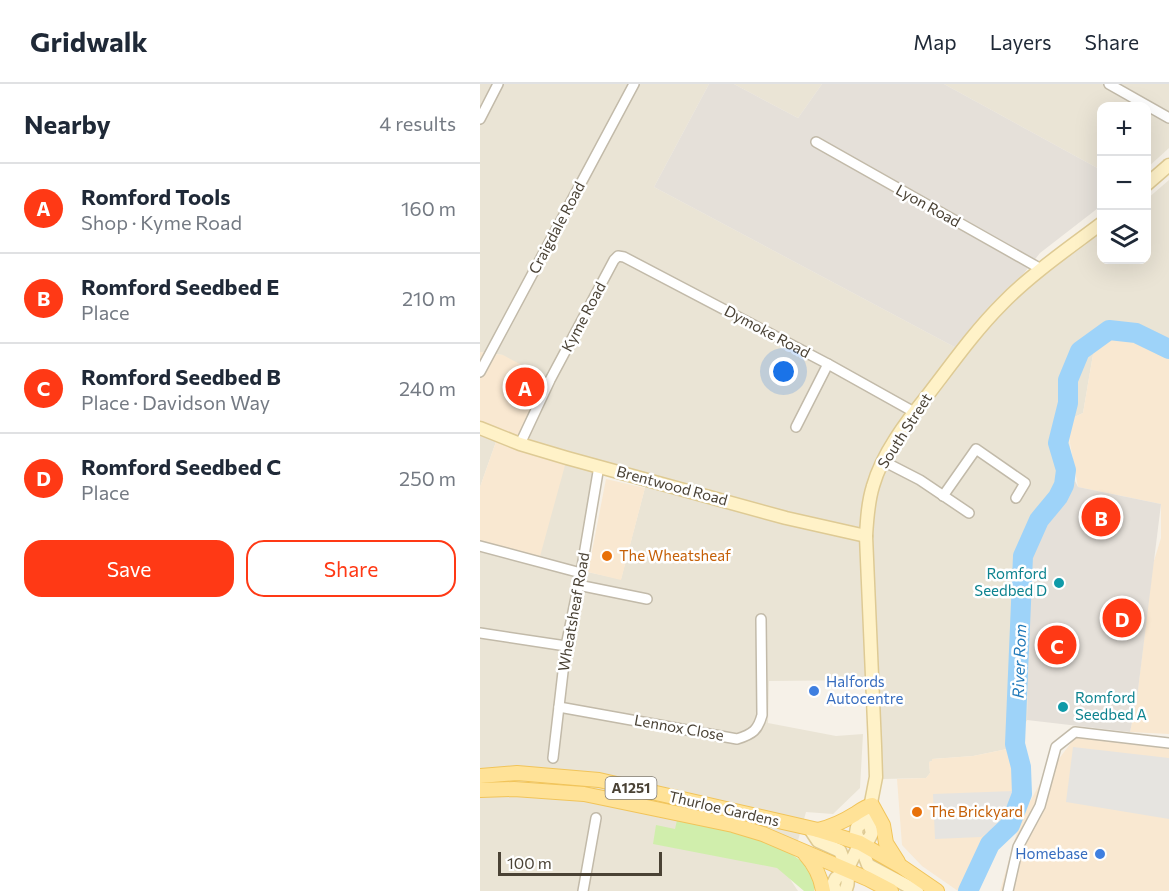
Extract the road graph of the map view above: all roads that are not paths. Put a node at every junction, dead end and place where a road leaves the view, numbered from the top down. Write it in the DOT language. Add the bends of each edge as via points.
graph roads {
  1 [pos="498,84"];
  2 [pos="634,84"];
  3 [pos="1109,84"];
  4 [pos="1169,118"];
  5 [pos="480,119"];
  6 [pos="816,142"];
  7 [pos="1169,165"];
  8 [pos="1151,181"];
  9 [pos="1097,226"];
  10 [pos="618,256"];
  11 [pos="1041,269"];
  12 [pos="828,364"];
  13 [pos="480,372"];
  14 [pos="914,412"];
  15 [pos="796,427"];
  16 [pos="480,428"];
  17 [pos="520,444"];
  18 [pos="883,461"];
  19 [pos="599,466"];
  20 [pos="943,495"];
  21 [pos="1016,498"];
  22 [pos="969,513"];
  23 [pos="866,536"];
  24 [pos="480,546"];
  25 [pos="581,573"];
  26 [pos="578,585"];
  27 [pos="647,599"];
  28 [pos="761,619"];
  29 [pos="480,633"];
  30 [pos="566,646"];
  31 [pos="560,707"];
  32 [pos="1169,742"];
  33 [pos="553,758"];
  34 [pos="480,776"];
  35 [pos="480,790"];
  36 [pos="870,811"];
  37 [pos="596,818"];
  38 [pos="814,829"];
  39 [pos="860,843"];
  40 [pos="801,850"];
  41 [pos="902,867"];
  42 [pos="847,870"];
  43 [pos="584,891"];
  44 [pos="824,891"];
  45 [pos="835,891"];
  46 [pos="846,891"];
  47 [pos="891,891"];
  48 [pos="917,891"];
  49 [pos="937,891"];
  50 [pos="1008,891"];
  1 -- 5 [label="street"];
  2 -- 13 [label="street, Craigdale Road"];
  3 -- 4 [label="street"];
  6 -- 11 [label="street, Lyon Road"];
  7 -- 8 [label="street"];
  9 -- 11 [label="street, South Street"];
  10 -- 12 [label="street, Dymoke Road"];
  10 -- 17 [label="street, Kyme Road"];
  11 -- 14 [label="street, South Street" via="1002,303"];
  12 -- 14 [label="street, Dymoke Road"];
  12 -- 15 [label="street"];
  14 -- 18 [label="street, South Street"];
  16 -- 17 [label="street, Brentwood Road"];
  17 -- 19 [label="street, Brentwood Road"];
  18 -- 20 [label="street"];
  18 -- 23 [label="street, South Street" via="873,486"];
  19 -- 23 [label="street, Brentwood Road"];
  19 -- 25 [label="street, Wheatsheaf Road"];
  20 -- 21 [label="street" via="976,449 1025,483"];
  20 -- 22 [label="street"];
  23 -- 36 [label="street, South Street" via="876,777"];
  24 -- 25 [label="street"];
  25 -- 26 [label="street, Wheatsheaf Road"];
  26 -- 27 [label="street"];
  26 -- 30 [label="street, Wheatsheaf Road"];
  28 -- 31 [label="street, Lennox Close" via="762,715 759,727 747,736 737,739"];
  29 -- 30 [label="street"];
  30 -- 31 [label="street, Wheatsheaf Road"];
  31 -- 33 [label="street, Wheatsheaf Road"];
  32 -- 50 [label="street" via="1075,732 1056,747 1040,806 1018,847"];
  34 -- 38 [label="main road, Thurloe Gardens / A1251" via="517,773 599,780"];
  35 -- 40 [label="main road, Thurloe Gardens / A1251" via="584,794 733,825"];
  36 -- 38 [label="main road" via="863,808 830,827"];
  36 -- 39 [label="street, South Street" via="872,833"];
  36 -- 41 [label="main road, A1251" via="884,825 886,843"];
  37 -- 43 [label="street"];
  38 -- 39 [label="main road, Thurloe Gardens / A1251"];
  38 -- 42 [label="street" via="818,841 840,851"];
  39 -- 41 [label="main road, A1251"];
  39 -- 42 [label="street, South Street"];
  39 -- 48 [label="street" via="868,865"];
  40 -- 42 [label="main road, Thurloe Gardens / A1251"];
  40 -- 44 [label="main road" via="812,862"];
  41 -- 49 [label="main road, A1251"];
  42 -- 45 [label="street, South Street" via="836,878"];
  42 -- 46 [label="street, South Street"];
  42 -- 47 [label="main road, A1251"];
}
